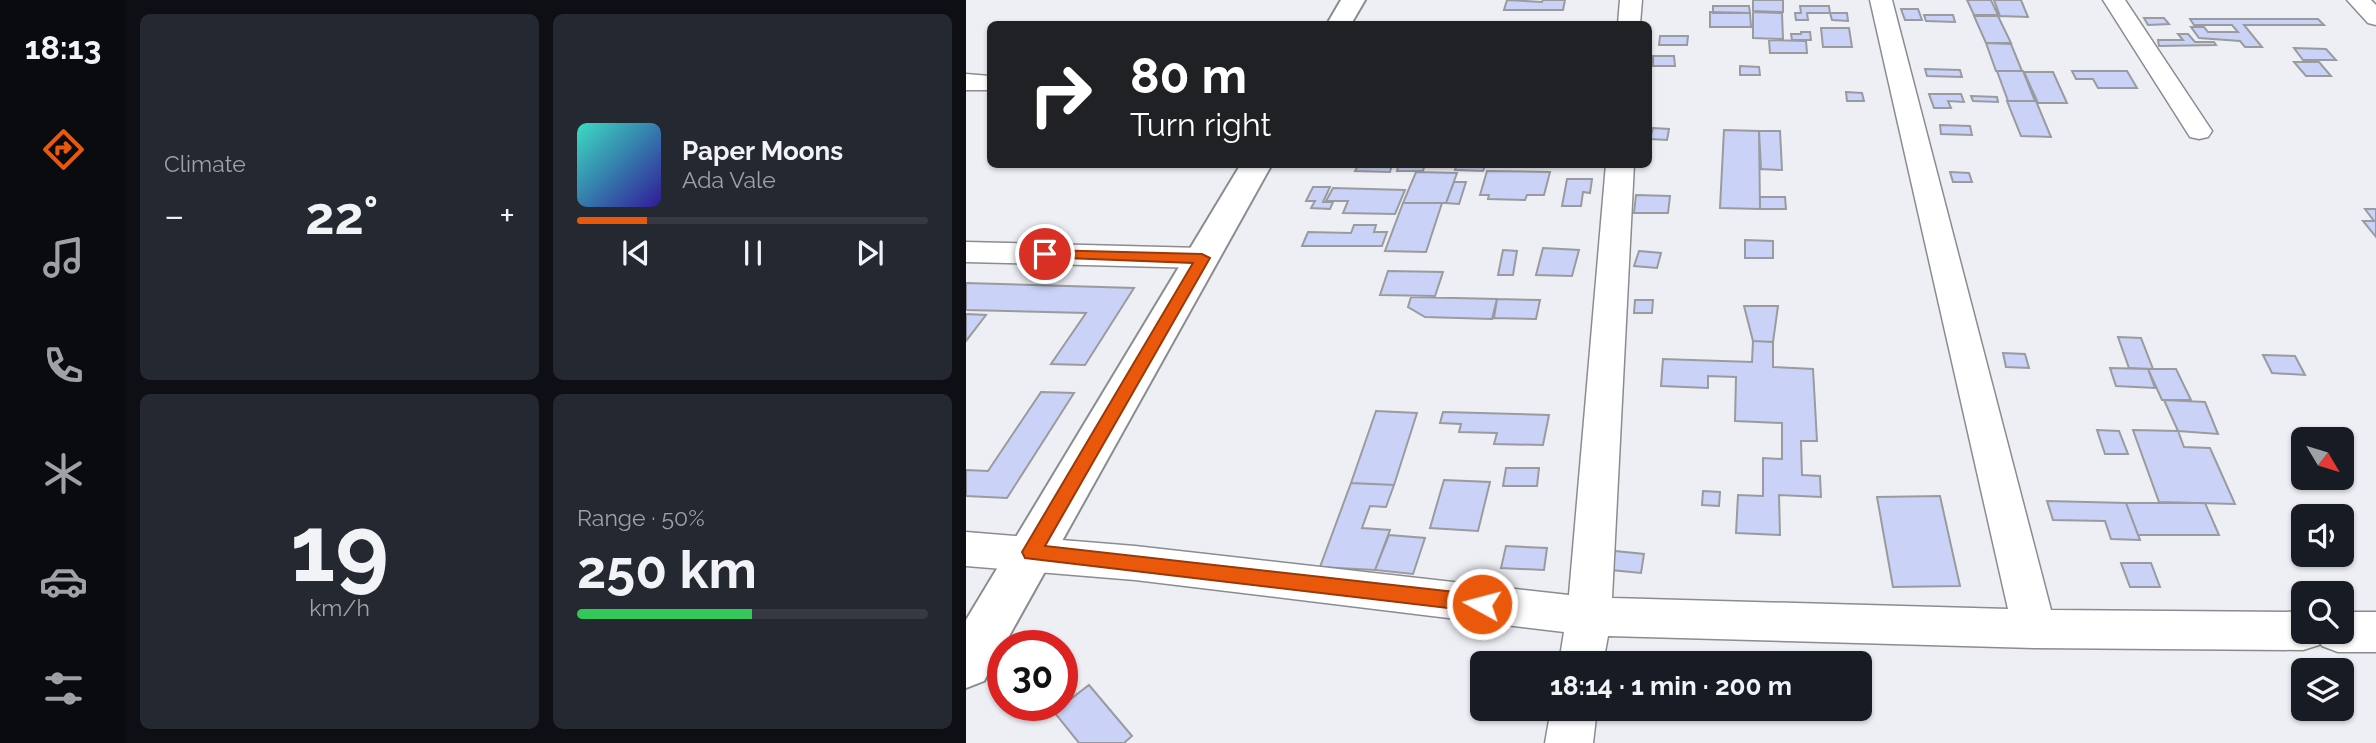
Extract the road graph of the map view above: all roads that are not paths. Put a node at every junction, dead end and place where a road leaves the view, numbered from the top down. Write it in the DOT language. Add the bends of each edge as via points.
graph roads {
  1 [pos="1353,0"];
  2 [pos="1631,0"];
  3 [pos="1881,0"];
  4 [pos="2114,0"];
  5 [pos="2358,0"];
  6 [pos="2376,18"];
  7 [pos="1341,21"];
  8 [pos="1629,21"];
  9 [pos="966,82"];
  10 [pos="987,83"];
  11 [pos="2199,131"];
  12 [pos="1256,168"];
  13 [pos="1620,168"];
  14 [pos="966,252"];
  15 [pos="1202,258"];
  16 [pos="966,549"];
  17 [pos="1031,552"];
  18 [pos="1589,616"];
  19 [pos="2034,629"];
  20 [pos="2291,631"];
  21 [pos="2354,632"];
  22 [pos="2376,632"];
  23 [pos="1583,651"];
  24 [pos="966,665"];
  25 [pos="1572,721"];
  26 [pos="1569,743"];
  1 -- 7 [label="street"];
  2 -- 8 [label="street"];
  3 -- 19 [label="street"];
  4 -- 11 [label="street"];
  5 -- 6 [label="street"];
  9 -- 10 [label="street"];
  12 -- 15 [label="street"];
  13 -- 18 [label="street"];
  14 -- 15 [label="street"];
  15 -- 17 [label="street"];
  16 -- 17 [label="street"];
  17 -- 18 [label="street"];
  17 -- 24 [label="street"];
  18 -- 19 [label="street"];
  18 -- 23 [label="street"];
  19 -- 20 [label="street"];
  21 -- 22 [label="street"];
  25 -- 26 [label="street"];
}
